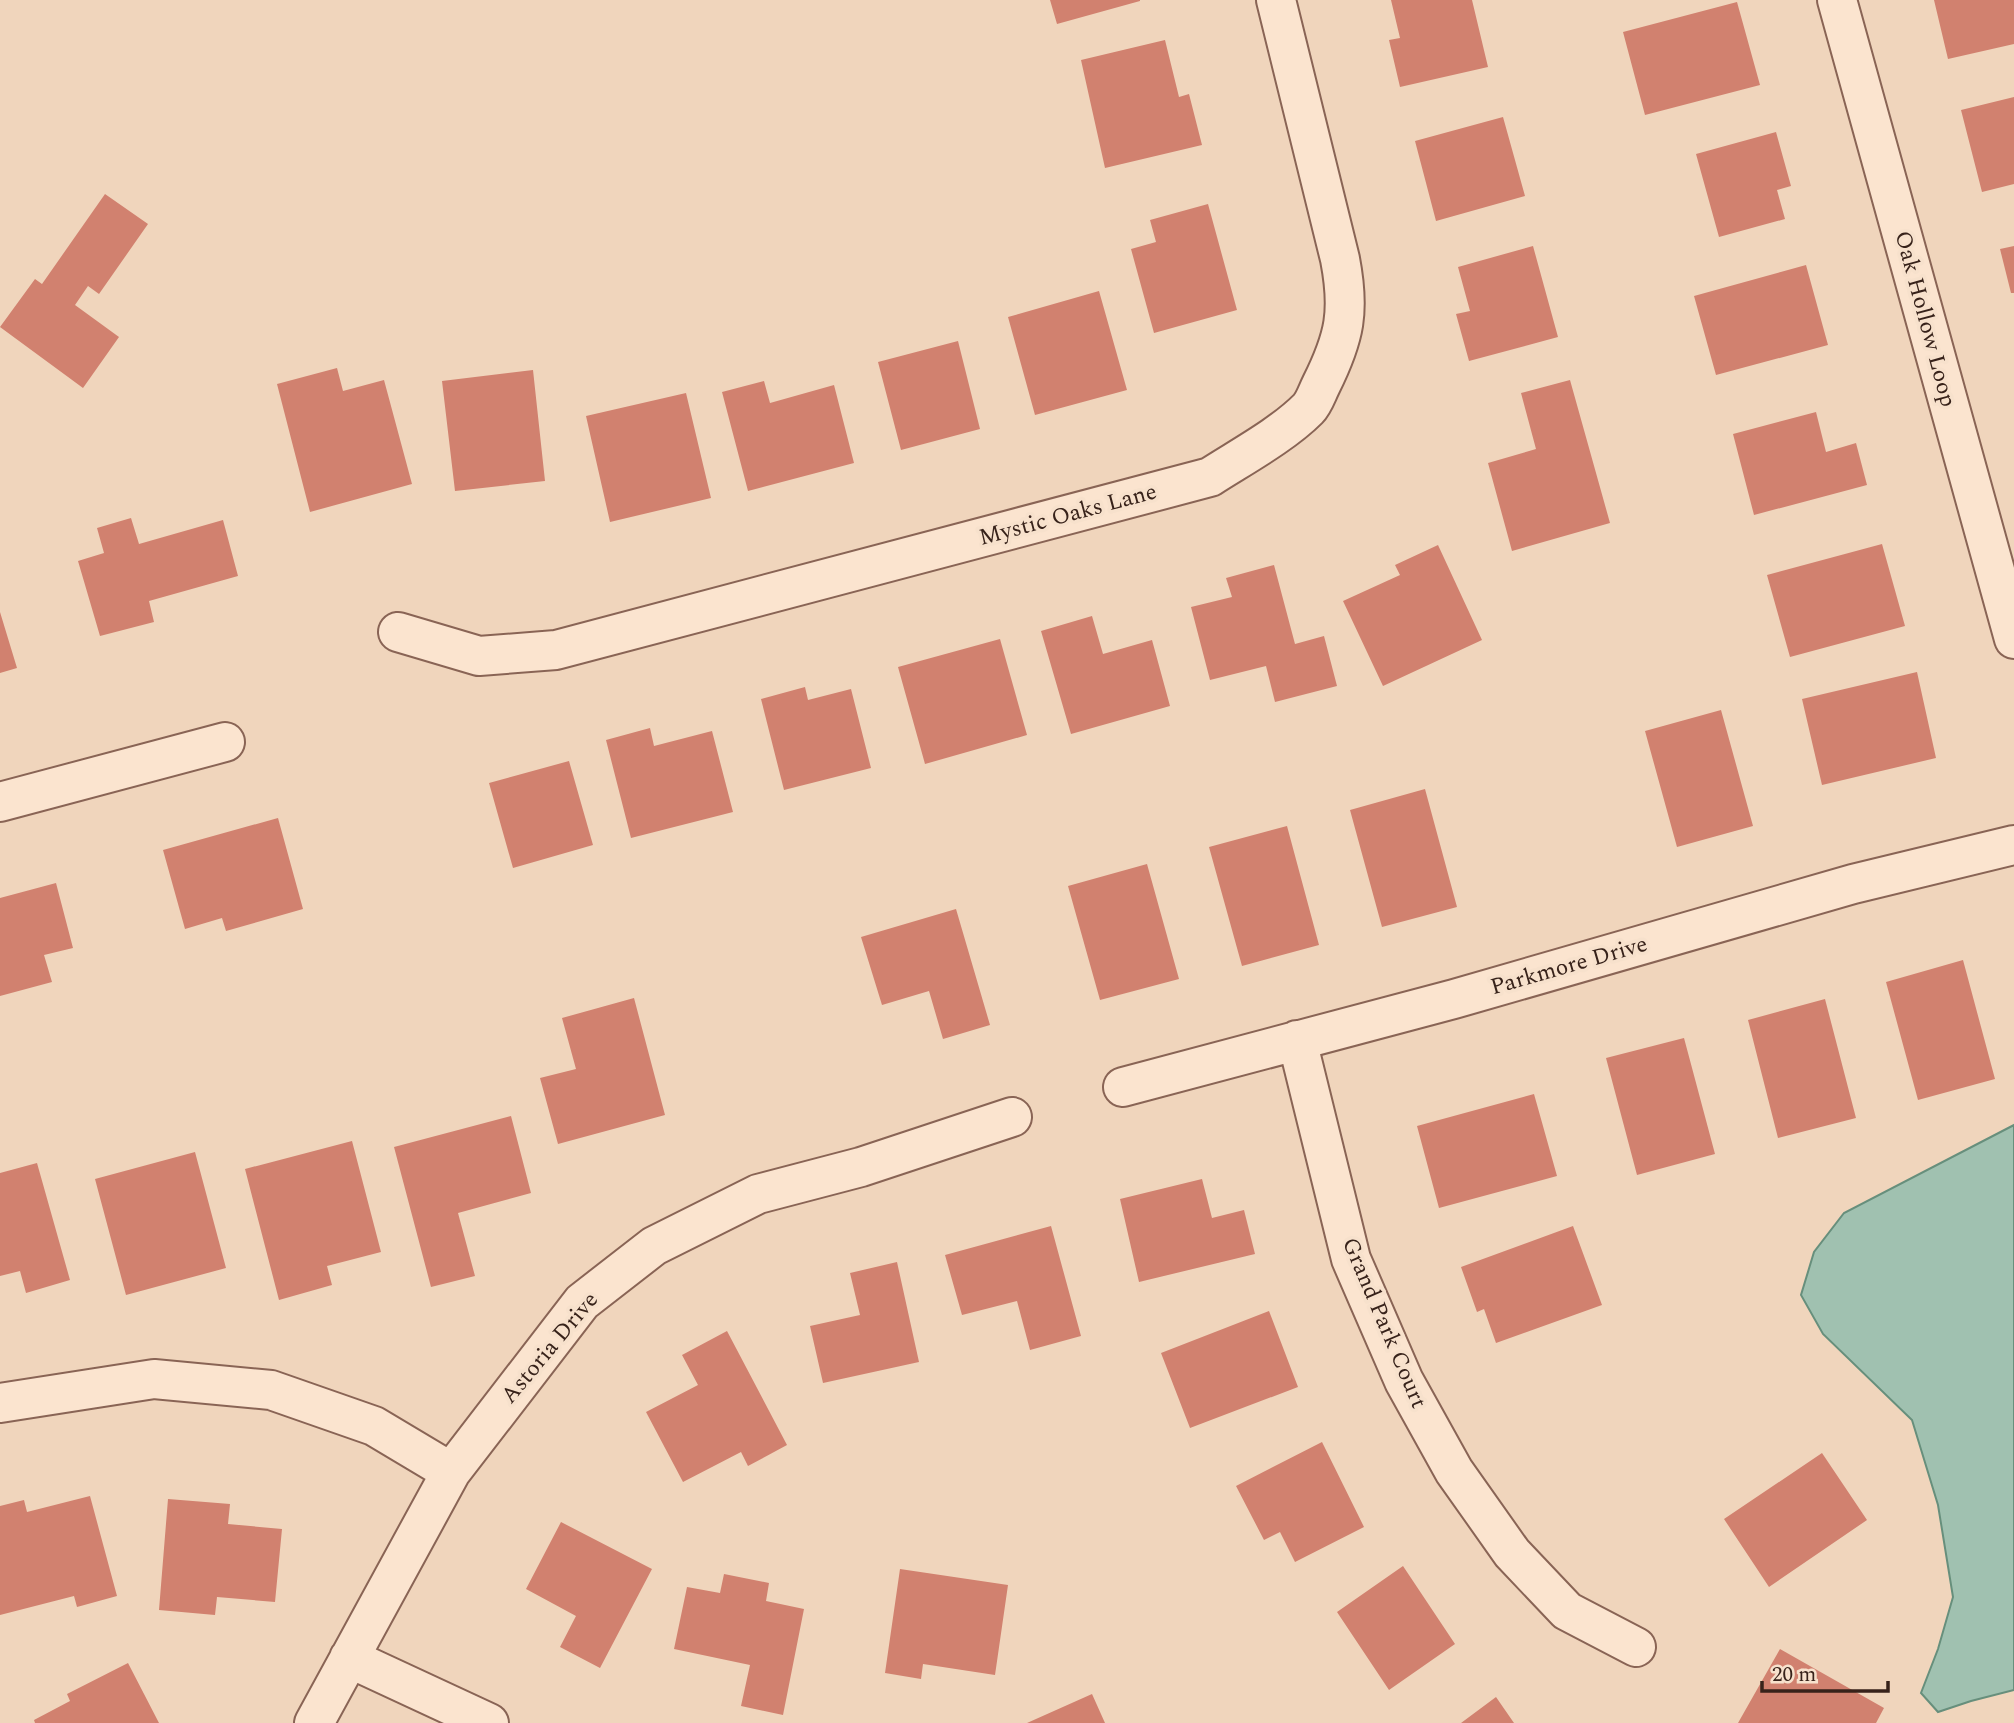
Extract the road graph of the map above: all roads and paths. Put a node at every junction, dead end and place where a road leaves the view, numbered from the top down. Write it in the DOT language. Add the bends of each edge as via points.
graph roads {
  1 [pos="1276,0"];
  2 [pos="1837,0"];
  3 [pos="398,632"];
  4 [pos="2014,639"];
  5 [pos="225,742"];
  6 [pos="0,802"];
  7 [pos="2014,845"];
  8 [pos="1297,1040"];
  9 [pos="1123,1087"];
  10 [pos="1012,1116"];
  11 [pos="0,1403"];
  12 [pos="451,1472"];
  13 [pos="1636,1647"];
  14 [pos="349,1658"];
  15 [pos="314,1723"];
  16 [pos="489,1723"];
  1 -- 3 [label="street, Mystic Oaks Lane" via="1346,291 1343,334 1325,378 1310,407 1282,430 1210,477 556,650 479,656"];
  2 -- 4 [label="street, Oak Hollow Loop"];
  5 -- 6 [label="street"];
  7 -- 8 [label="street, Parkmore Drive" via="1853,884"];
  8 -- 9 [label="street, Parkmore Drive"];
  8 -- 13 [label="street, Grand Park Court" via="1352,1259 1404,1381 1454,1471 1512,1553 1567,1611"];
  10 -- 12 [label="street, Astoria Drive" via="861,1167 758,1194 654,1246 582,1302"];
  11 -- 12 [label="street" via="154,1379 271,1390 374,1426"];
  12 -- 14 [label="street, Astoria Drive"];
  14 -- 15 [label="street, Astoria Drive"];
  14 -- 16 [label="street"];
}
